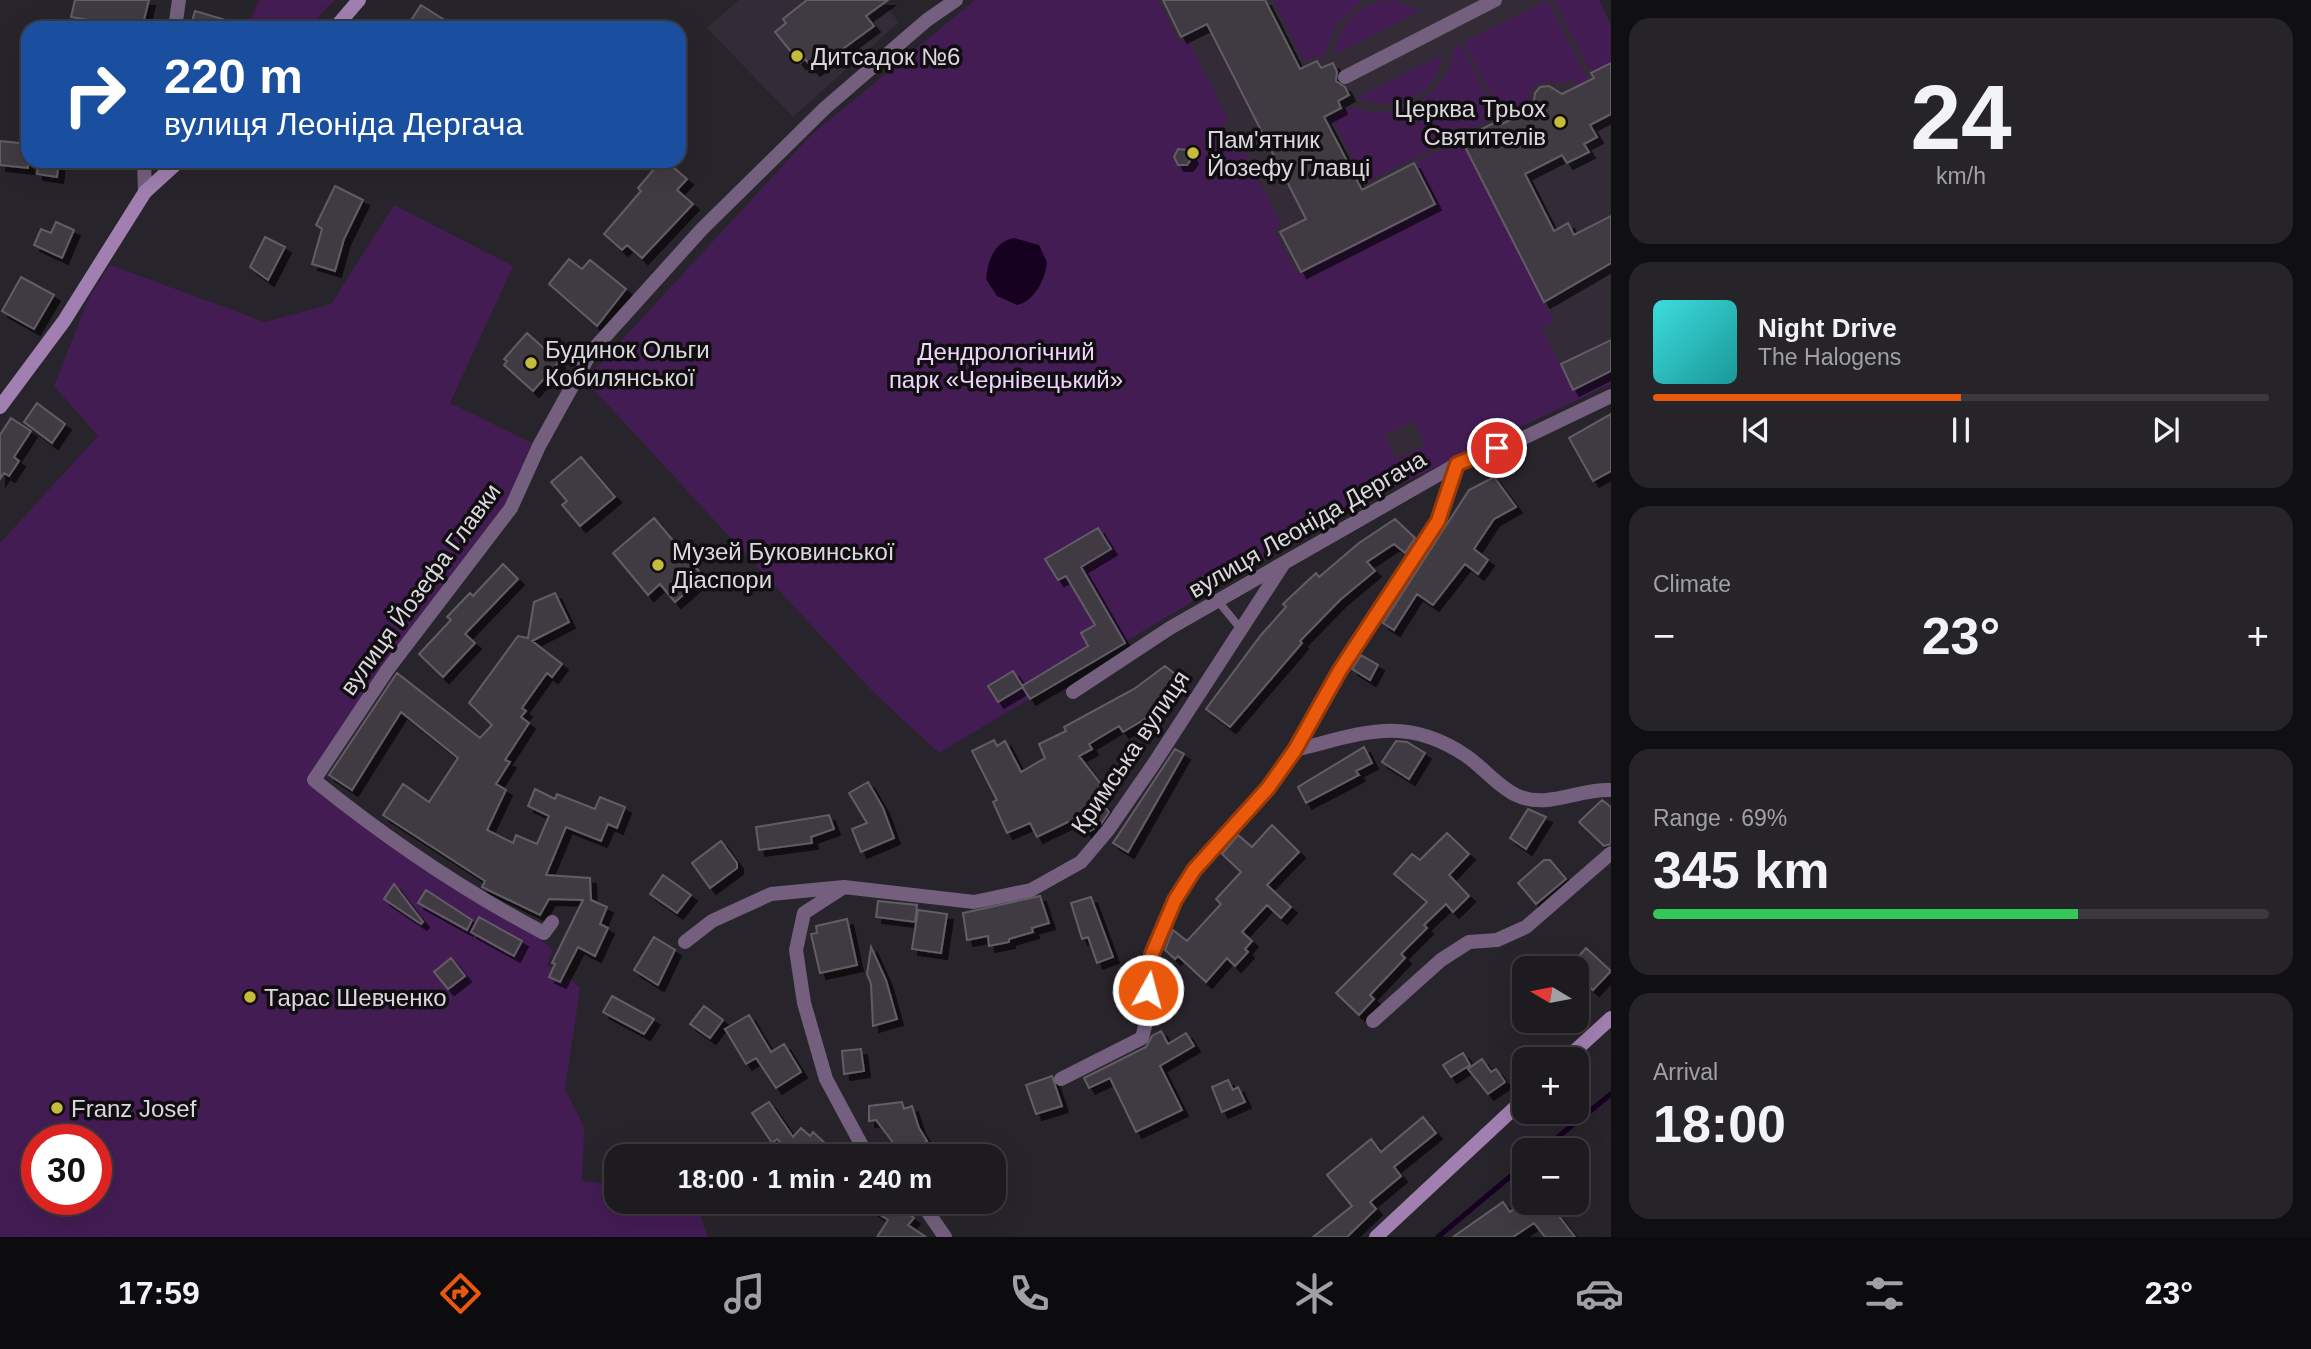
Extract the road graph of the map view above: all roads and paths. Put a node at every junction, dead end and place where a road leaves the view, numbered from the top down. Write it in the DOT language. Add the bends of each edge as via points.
graph roads {
  1 [pos="180,0"];
  2 [pos="359,0"];
  3 [pos="956,0"];
  4 [pos="1495,0"];
  5 [pos="176,21"];
  6 [pos="341,21"];
  7 [pos="1345,77"];
  8 [pos="144,168"];
  9 [pos="171,168"];
  10 [pos="145,192"];
  11 [pos="1611,396"];
  12 [pos="0,407"];
  13 [pos="1457,464"];
  14 [pos="1284,563"];
  15 [pos="1218,601"];
  16 [pos="1240,628"];
  17 [pos="1073,692"];
  18 [pos="1295,750"];
  19 [pos="1611,790"];
  20 [pos="1611,853"];
  21 [pos="844,887"];
  22 [pos="552,922"];
  23 [pos="685,942"];
  24 [pos="1611,1018"];
  25 [pos="1373,1021"];
  26 [pos="1579,1047"];
  27 [pos="1061,1079"];
  28 [pos="1512,1110"];
  29 [pos="862,1144"];
  30 [pos="929,1214"];
  31 [pos="945,1237"];
  32 [pos="1377,1237"];
  1 -- 5 [label="street"];
  2 -- 6 [label="street"];
  3 -- 22 [label="street, вулиця Йозефа Главки" via="825,108 702,229 591,352 539,446 511,509 388,669 314,780 380,833 498,909 544,933"];
  4 -- 7 [label="street"];
  8 -- 10 [label="street"];
  9 -- 10 [label="street"];
  10 -- 12 [label="street" via="64,321"];
  11 -- 13 [label="street, вулиця Леоніда Дергача"];
  13 -- 14 [label="street, вулиця Леоніда Дергача"];
  13 -- 18 [label="street" via="1438,521 1340,670"];
  14 -- 15 [label="street, вулиця Леоніда Дергача"];
  14 -- 16 [label="street, Кримська вулиця"];
  15 -- 16 [label="lane"];
  15 -- 17 [label="street, вулиця Леоніда Дергача"];
  16 -- 21 [label="street, Кримська вулиця" via="1131,798 1081,862 1031,890 974,902"];
  18 -- 19 [label="street" via="1385,730 1419,731 1466,756 1516,795 1548,801"];
  18 -- 27 [label="street" via="1268,788 1194,870 1175,900 1152,954 1150,1007 1142,1038"];
  20 -- 25 [label="street" via="1526,927 1497,940 1469,942 1441,960"];
  21 -- 23 [label="street, Кримська вулиця" via="771,894 712,920"];
  21 -- 29 [label="street" via="804,913 796,950 804,1003 826,1079"];
  24 -- 26 [label="street"];
  28 -- 32 [label="street"];
  30 -- 31 [label="street"];
}
